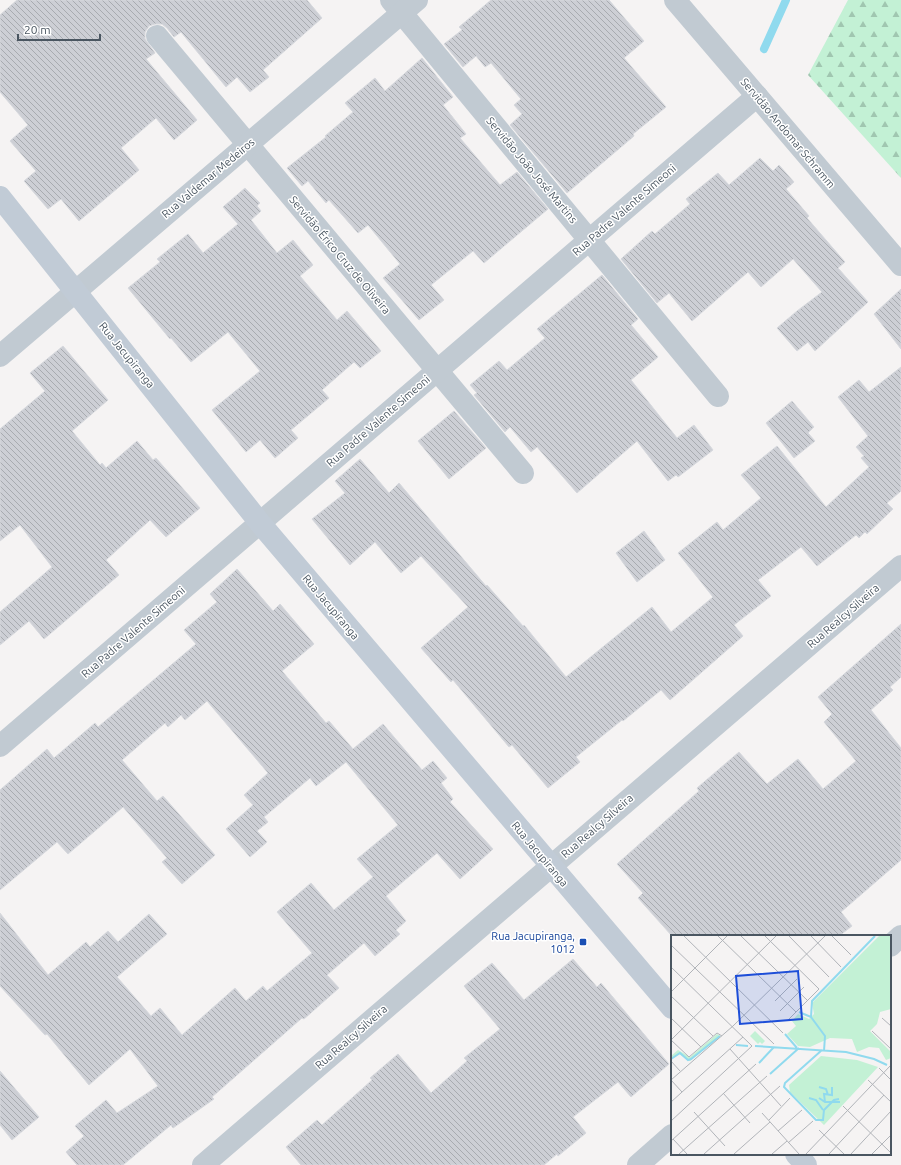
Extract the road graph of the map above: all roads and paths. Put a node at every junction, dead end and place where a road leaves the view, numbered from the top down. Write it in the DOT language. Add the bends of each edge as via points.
graph roads {
  1 [pos="675,0"];
  2 [pos="403,4"];
  3 [pos="157,36"];
  4 [pos="757,96"];
  5 [pos="248,144"];
  6 [pos="0,197"];
  7 [pos="589,240"];
  8 [pos="901,266"];
  9 [pos="76,291"];
  10 [pos="0,356"];
  11 [pos="437,371"];
  12 [pos="718,396"];
  13 [pos="522,473"];
  14 [pos="260,523"];
  15 [pos="901,566"];
  16 [pos="0,746"];
  17 [pos="551,866"];
  18 [pos="901,936"];
  19 [pos="891,945"];
  20 [pos="671,1007"];
  21 [pos="671,1136"];
  22 [pos="797,1155"];
  23 [pos="203,1165"];
  24 [pos="638,1165"];
  25 [pos="806,1165"];
  1 -- 4 [label="street, Servidão Andomar Schramm"];
  2 -- 5 [label="street, Rua Valdemar Medeiros"];
  2 -- 7 [label="street, Servidão João José Martins"];
  3 -- 5 [label="street, Servidão Érico Cruz de Oliveira"];
  4 -- 7 [label="street, Rua Padre Valente Simeoni"];
  4 -- 8 [label="street, Servidão Andomar Schramm"];
  5 -- 9 [label="street, Rua Valdemar Medeiros"];
  5 -- 11 [label="street, Servidão Érico Cruz de Oliveira"];
  6 -- 9 [label="street, Rua Jacupiranga"];
  7 -- 11 [label="street, Rua Padre Valente Simeoni"];
  7 -- 12 [label="street, Servidão João José Martins"];
  9 -- 10 [label="street, Rua Valdemar Medeiros"];
  9 -- 14 [label="street, Rua Jacupiranga"];
  11 -- 13 [label="street, Servidão Érico Cruz de Oliveira"];
  11 -- 14 [label="street, Rua Padre Valente Simeoni"];
  14 -- 16 [label="street, Rua Padre Valente Simeoni"];
  14 -- 17 [label="street, Rua Jacupiranga"];
  15 -- 17 [label="street, Rua Realcy Silveira"];
  17 -- 20 [label="street, Rua Jacupiranga"];
  17 -- 23 [label="street, Rua Realcy Silveira"];
  18 -- 19 [label="street"];
  21 -- 24 [label="street"];
  22 -- 25 [label="street"];
}
